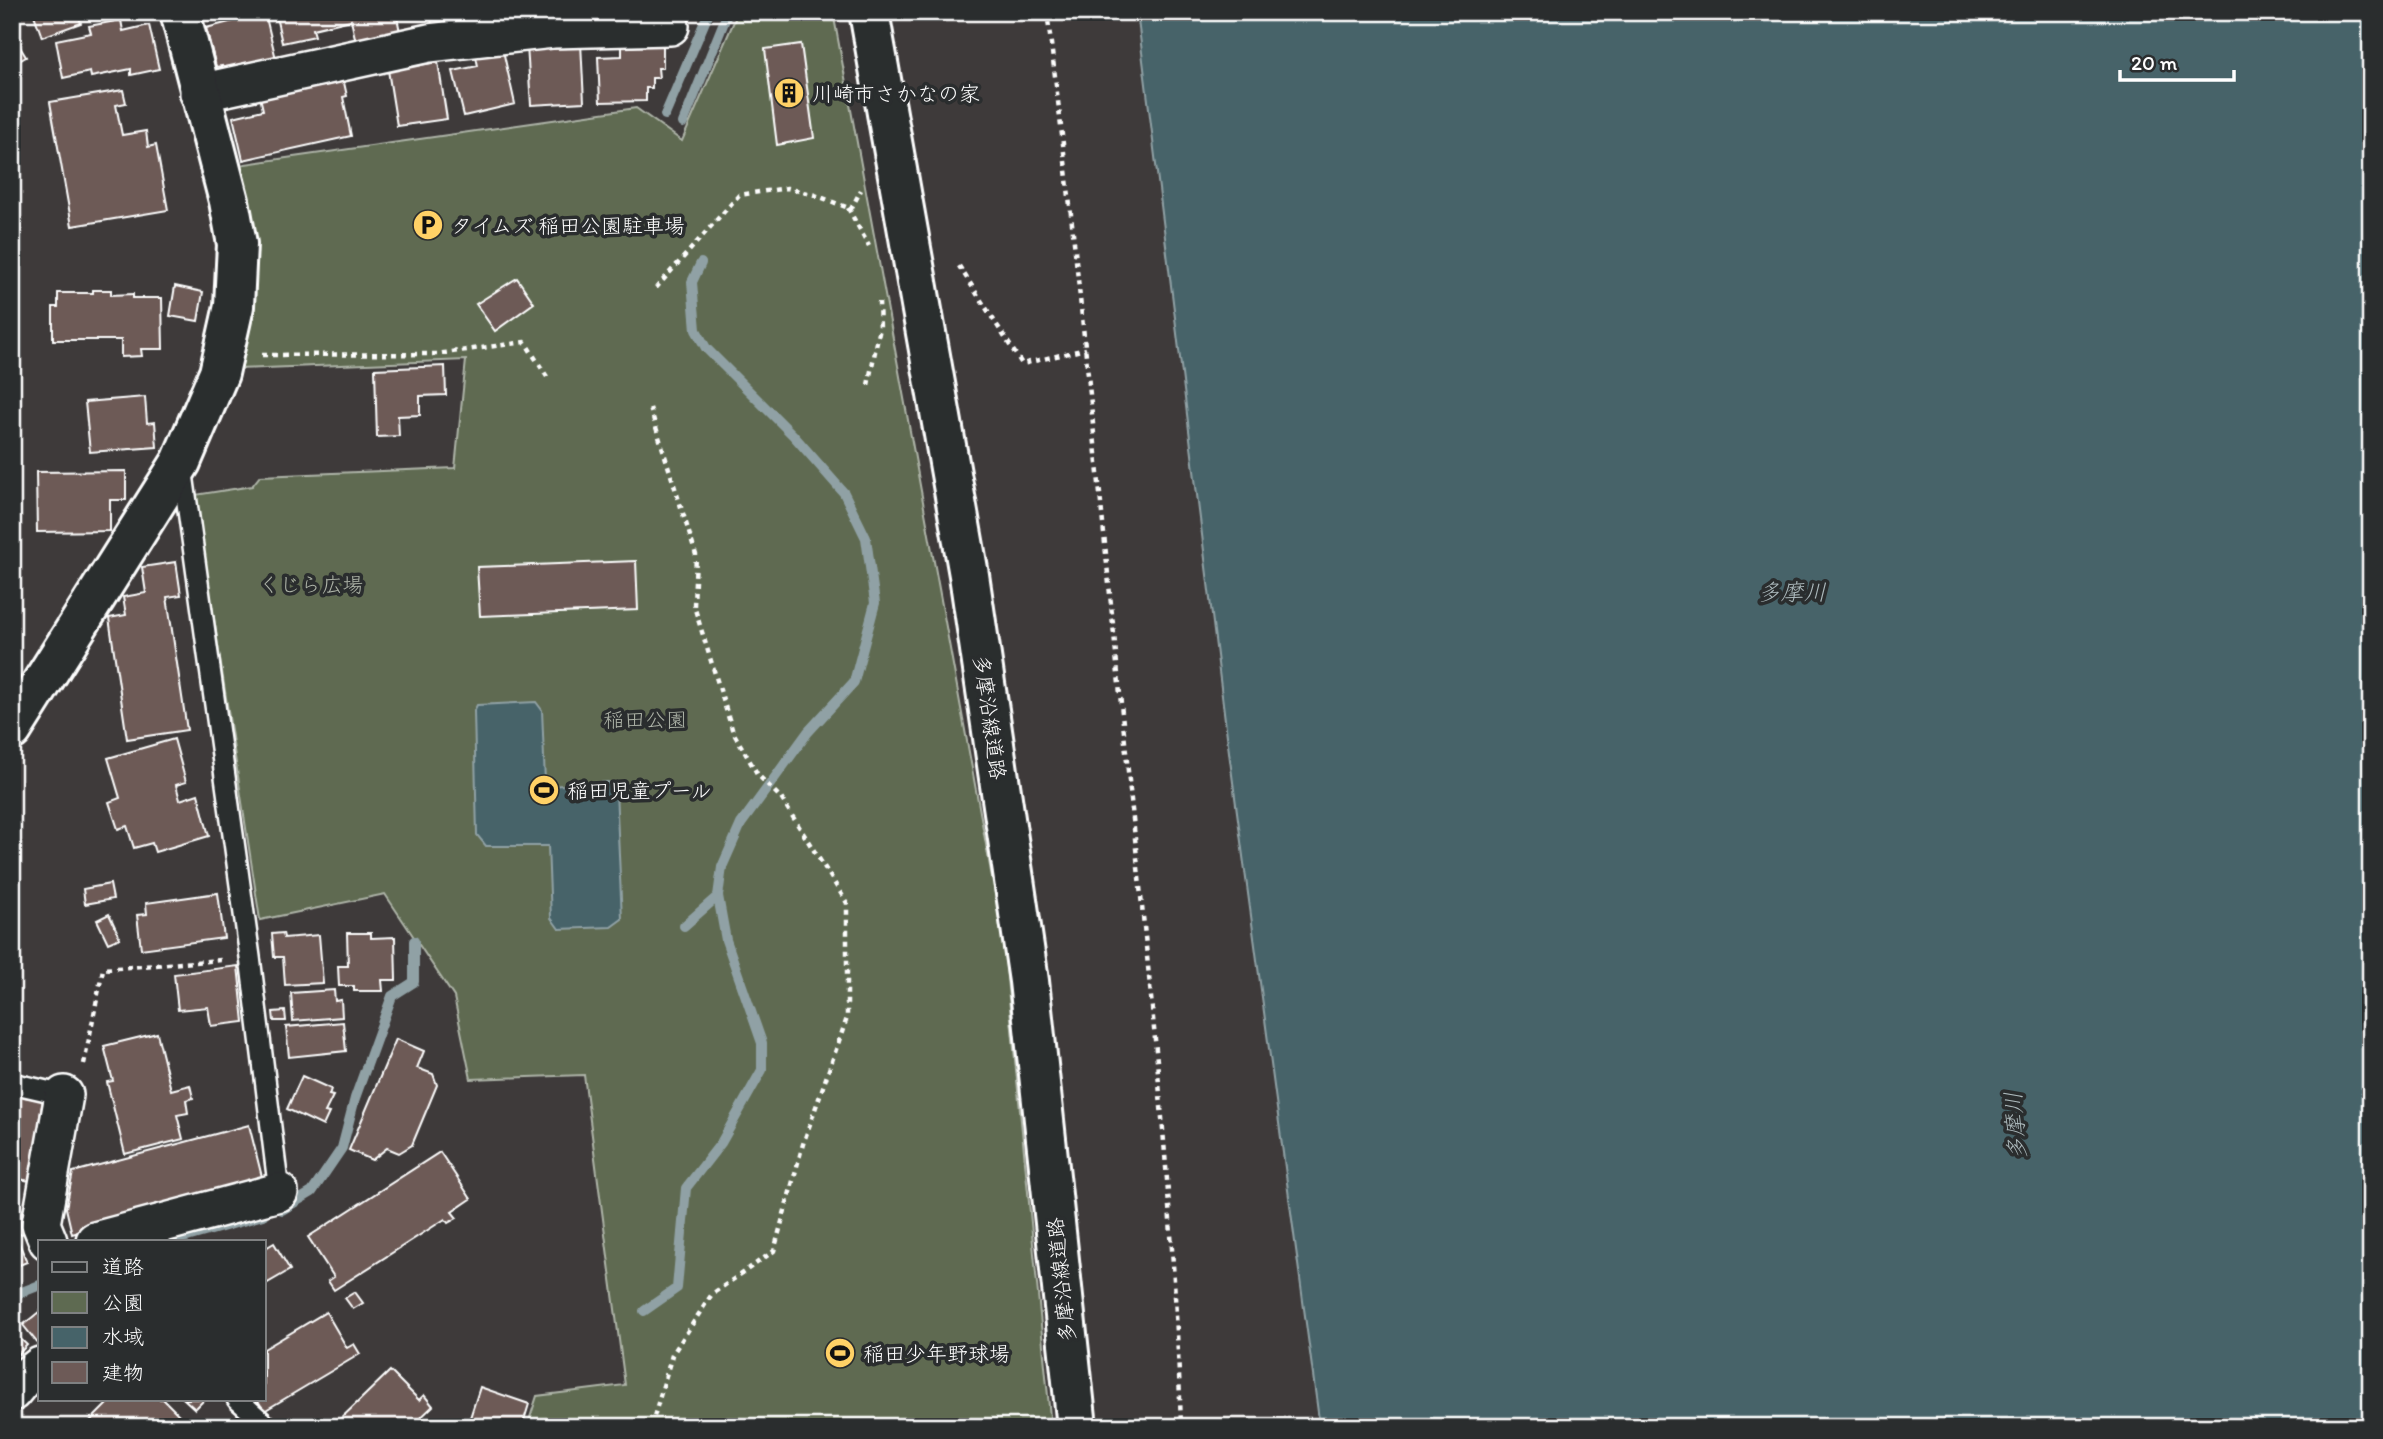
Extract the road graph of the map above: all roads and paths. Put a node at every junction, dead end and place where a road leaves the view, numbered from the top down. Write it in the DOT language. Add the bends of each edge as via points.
graph roads {
  1 [pos="180,12"];
  2 [pos="869,12"];
  3 [pos="1047,12"];
  4 [pos="670,26"];
  5 [pos="199,93"];
  6 [pos="863,186"];
  7 [pos="847,207"];
  8 [pos="873,253"];
  9 [pos="959,266"];
  10 [pos="656,288"];
  11 [pos="878,295"];
  12 [pos="1086,349"];
  13 [pos="223,354"];
  14 [pos="549,380"];
  15 [pos="868,385"];
  16 [pos="650,408"];
  17 [pos="181,462"];
  18 [pos="12,730"];
  19 [pos="250,957"];
  20 [pos="12,1083"];
  21 [pos="64,1095"];
  22 [pos="279,1192"];
  23 [pos="48,1240"];
  24 [pos="99,1240"];
  25 [pos="38,1368"];
  26 [pos="12,1392"];
  27 [pos="238,1400"];
  28 [pos="268,1427"];
  29 [pos="651,1427"];
  30 [pos="1077,1427"];
  31 [pos="1181,1427"];
  1 -- 5 [label="street"];
  2 -- 30 [label="street, 多摩沿線道路" via="973,603 1029,981"];
  3 -- 12 [label="path"];
  4 -- 5 [label="street" via="553,29 429,43"];
  5 -- 13 [label="street" via="237,244 233,306"];
  6 -- 7 [label="path" via="851,209"];
  7 -- 8 [label="path"];
  7 -- 10 [label="path" via="787,188 739,195"];
  9 -- 12 [label="path" via="1021,364"];
  11 -- 15 [label="path" via="880,328"];
  12 -- 31 [label="path" via="1175,1269"];
  13 -- 14 [label="path" via="437,354 525,342"];
  13 -- 17 [label="street"];
  16 -- 29 [label="path" via="696,555 694,606 733,732 847,903 847,1018 803,1144 774,1251 712,1294 672,1355"];
  17 -- 18 [label="street"];
  17 -- 19 [label="lane"];
  19 -- 21 [label="path" via="103,970 79,1088"];
  19 -- 22 [label="lane"];
  20 -- 21 [label="lane"];
  21 -- 23 [label="street" via="41,1224"];
  22 -- 24 [label="street"];
  25 -- 26 [label="street"];
  27 -- 28 [label="lane"];
}
